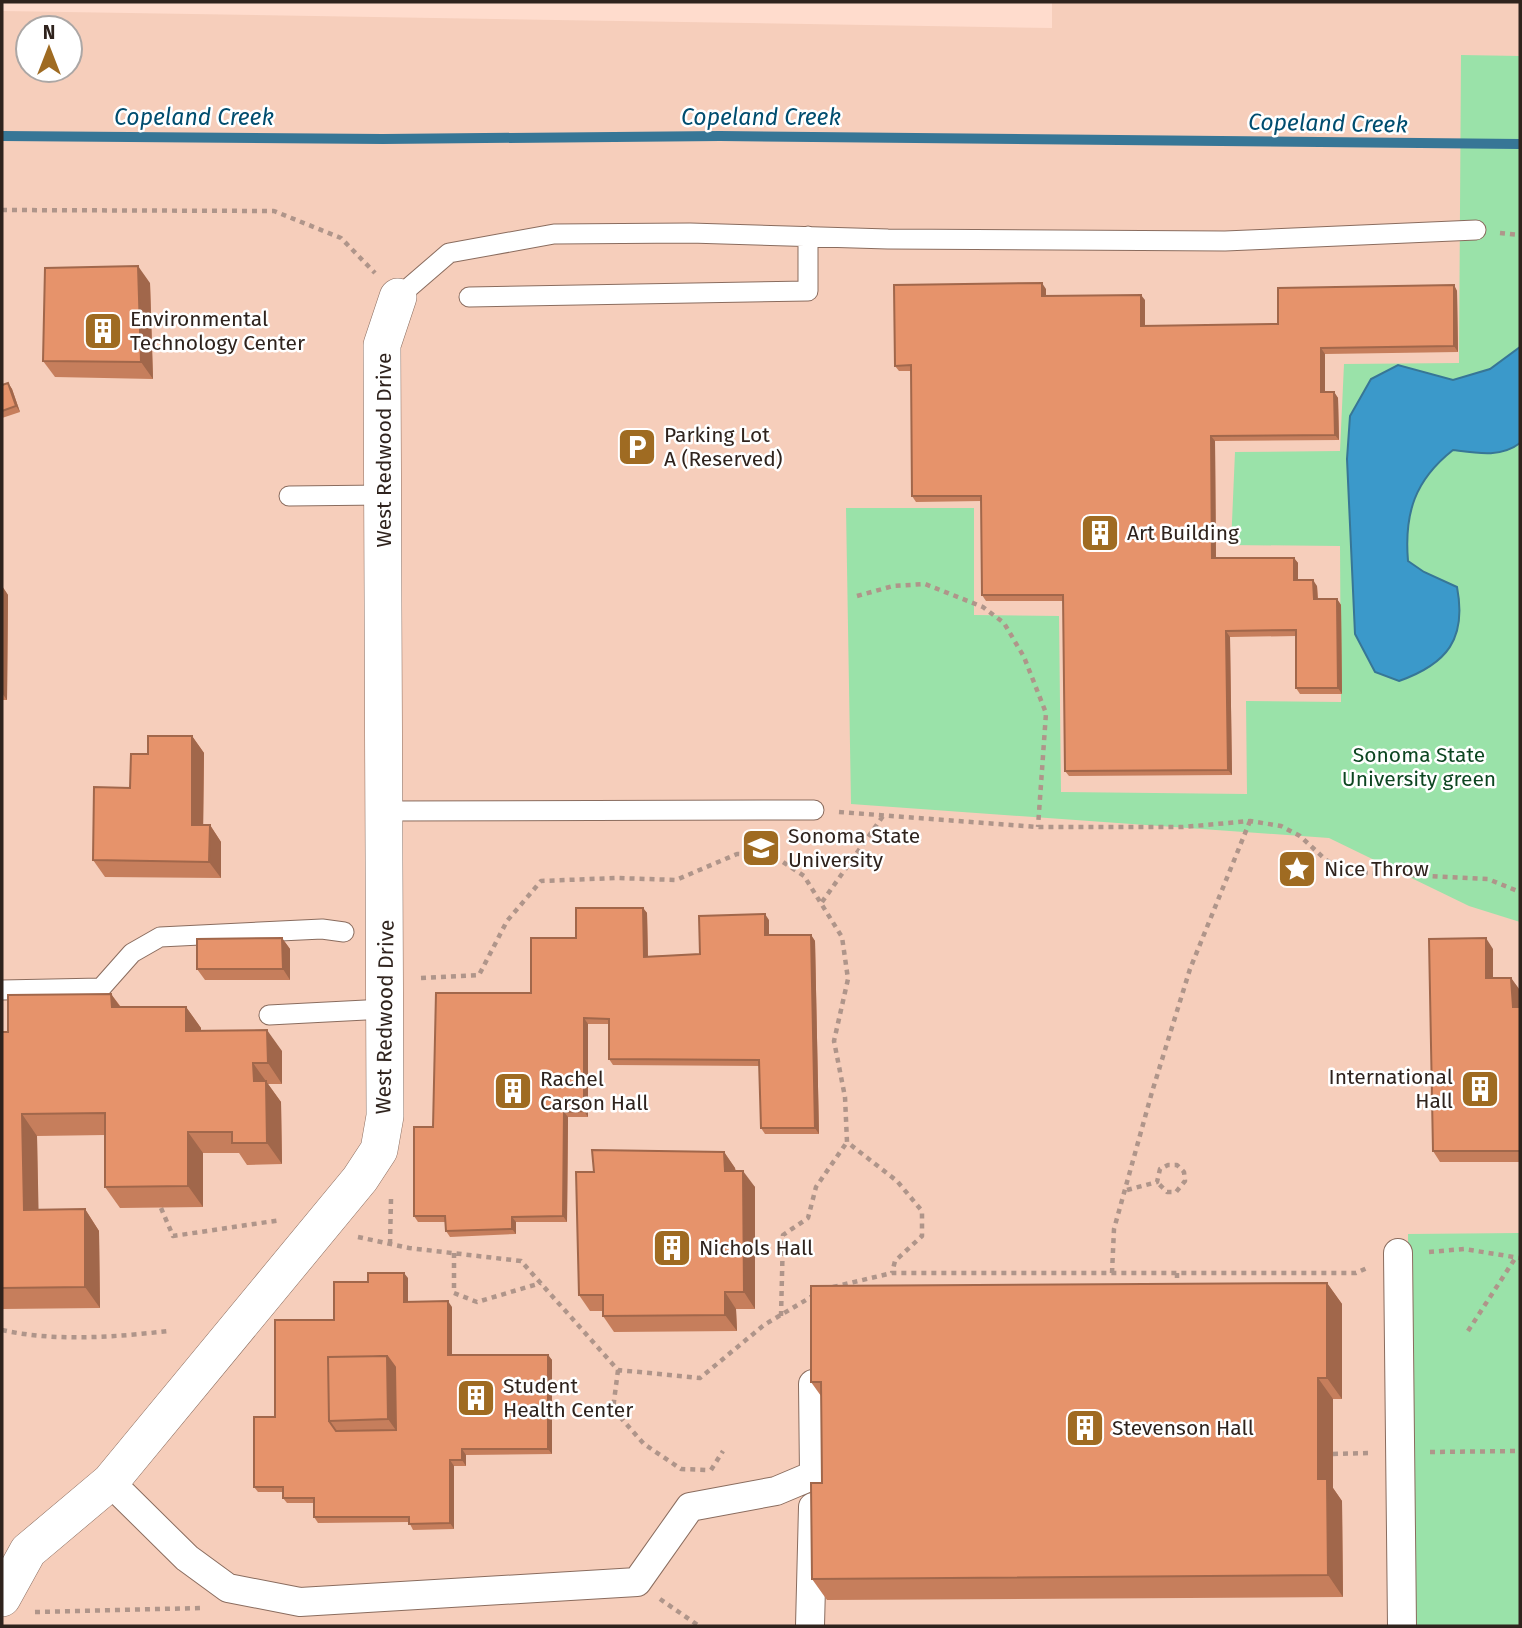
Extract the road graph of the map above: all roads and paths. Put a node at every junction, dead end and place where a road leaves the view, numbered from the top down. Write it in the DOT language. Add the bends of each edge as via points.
graph roads {
  1 [pos="2,210"];
  2 [pos="1476,230"];
  3 [pos="807,236"];
  4 [pos="398,297"];
  5 [pos="468,297"];
  6 [pos="384,495"];
  7 [pos="289,496"];
  8 [pos="857,596"];
  9 [pos="814,810"];
  10 [pos="386,811"];
  11 [pos="883,816"];
  12 [pos="1250,821"];
  13 [pos="1038,827"];
  14 [pos="748,832"];
  15 [pos="748,854"];
  16 [pos="1520,892"];
  17 [pos="822,902"];
  18 [pos="344,932"];
  19 [pos="421,978"];
  20 [pos="2,990"];
  21 [pos="385,1009"];
  22 [pos="269,1015"];
  23 [pos="847,1142"];
  24 [pos="1157,1182"];
  25 [pos="1126,1191"];
  26 [pos="391,1193"];
  27 [pos="161,1208"];
  28 [pos="319,1228"];
  29 [pos="390,1244"];
  30 [pos="454,1253"];
  31 [pos="1398,1253"];
  32 [pos="1518,1257"];
  33 [pos="892,1273"];
  34 [pos="1112,1273"];
  35 [pos="1177,1273"];
  36 [pos="541,1283"];
  37 [pos="822,1289"];
  38 [pos="1177,1294"];
  39 [pos="821,1303"];
  40 [pos="781,1316"];
  41 [pos="2,1330"];
  42 [pos="169,1331"];
  43 [pos="1468,1331"];
  44 [pos="618,1370"];
  45 [pos="813,1384"];
  46 [pos="723,1451"];
  47 [pos="1520,1451"];
  48 [pos="1399,1453"];
  49 [pos="711,1470"];
  50 [pos="814,1475"];
  51 [pos="110,1482"];
  52 [pos="724,1501"];
  53 [pos="637,1582"];
  54 [pos="17,1605"];
  55 [pos="213,1607"];
  56 [pos="699,1626"];
  57 [pos="810,1626"];
  58 [pos="1402,1626"];
  1 -- 4 [label="path" via="274,211 341,238"];
  2 -- 3 [label="lane" via="1225,241"];
  3 -- 4 [label="lane" via="554,234 449,253"];
  3 -- 5 [label="lane" via="808,290"];
  4 -- 6 [label="street, West Redwood Drive" via="383,345"];
  6 -- 7 [label="lane"];
  6 -- 10 [label="street, West Redwood Drive"];
  8 -- 13 [label="path" via="893,586 925,584 983,607 1004,623 1024,657 1046,713"];
  9 -- 10 [label="lane"];
  9 -- 11 [label="path"];
  10 -- 21 [label="street, West Redwood Drive"];
  11 -- 13 [label="path"];
  11 -- 17 [label="path"];
  12 -- 13 [label="path" via="1183,827"];
  12 -- 16 [label="path" via="1281,826 1300,836 1346,872 1489,879"];
  12 -- 25 [label="path" via="1190,969"];
  14 -- 15 [label="path"];
  15 -- 17 [label="path" via="783,862 804,876"];
  15 -- 19 [label="path" via="737,854 677,880 541,881 507,921 480,975"];
  17 -- 23 [label="path" via="842,937 848,979 834,1041 845,1097"];
  18 -- 20 [label="lane" via="322,929 160,937 132,953 101,988"];
  21 -- 22 [label="lane"];
  21 -- 28 [label="street, West Redwood Drive" via="385,1116 379,1150"];
  23 -- 33 [label="path" via="897,1181 922,1211 922,1236 895,1261"];
  23 -- 40 [label="path" via="816,1187 808,1218 783,1235"];
  24 -- 24 [label="path" via="1164,1166 1177,1165 1184,1172 1185,1181 1176,1192 1167,1192"];
  24 -- 25 [label="path"];
  25 -- 34 [label="path" via="1114,1230"];
  26 -- 29 [label="path"];
  27 -- 28 [label="path" via="173,1236 277,1220"];
  28 -- 29 [label="path"];
  28 -- 51 [label="street, West Redwood Drive"];
  29 -- 30 [label="path"];
  30 -- 36 [label="path" via="521,1261"];
  30 -- 36 [label="path" via="454,1293 477,1302"];
  31 -- 32 [label="path" via="1464,1250"];
  31 -- 35 [label="path" via="1356,1273"];
  31 -- 48 [label="street"];
  32 -- 43 [label="path"];
  33 -- 34 [label="path"];
  33 -- 37 [label="path"];
  34 -- 35 [label="path"];
  35 -- 38 [label="path"];
  36 -- 44 [label="path"];
  37 -- 39 [label="path"];
  37 -- 40 [label="path"];
  40 -- 44 [label="path" via="701,1378"];
  41 -- 42 [label="path" via="117,1337"];
  44 -- 49 [label="path" via="613,1409 644,1444 681,1469"];
  45 -- 50 [label="street"];
  46 -- 49 [label="path"];
  47 -- 48 [label="path"];
  48 -- 58 [label="street"];
  49 -- 52 [label="path"];
  50 -- 52 [label="street" via="776,1491"];
  50 -- 57 [label="street"];
  51 -- 53 [label="street" via="187,1558 228,1588 299,1602"];
  51 -- 54 [label="street, West Redwood Drive" via="28,1551"];
  52 -- 53 [label="street" via="690,1507"];
  53 -- 56 [label="path"];
  54 -- 55 [label="path"];
}
